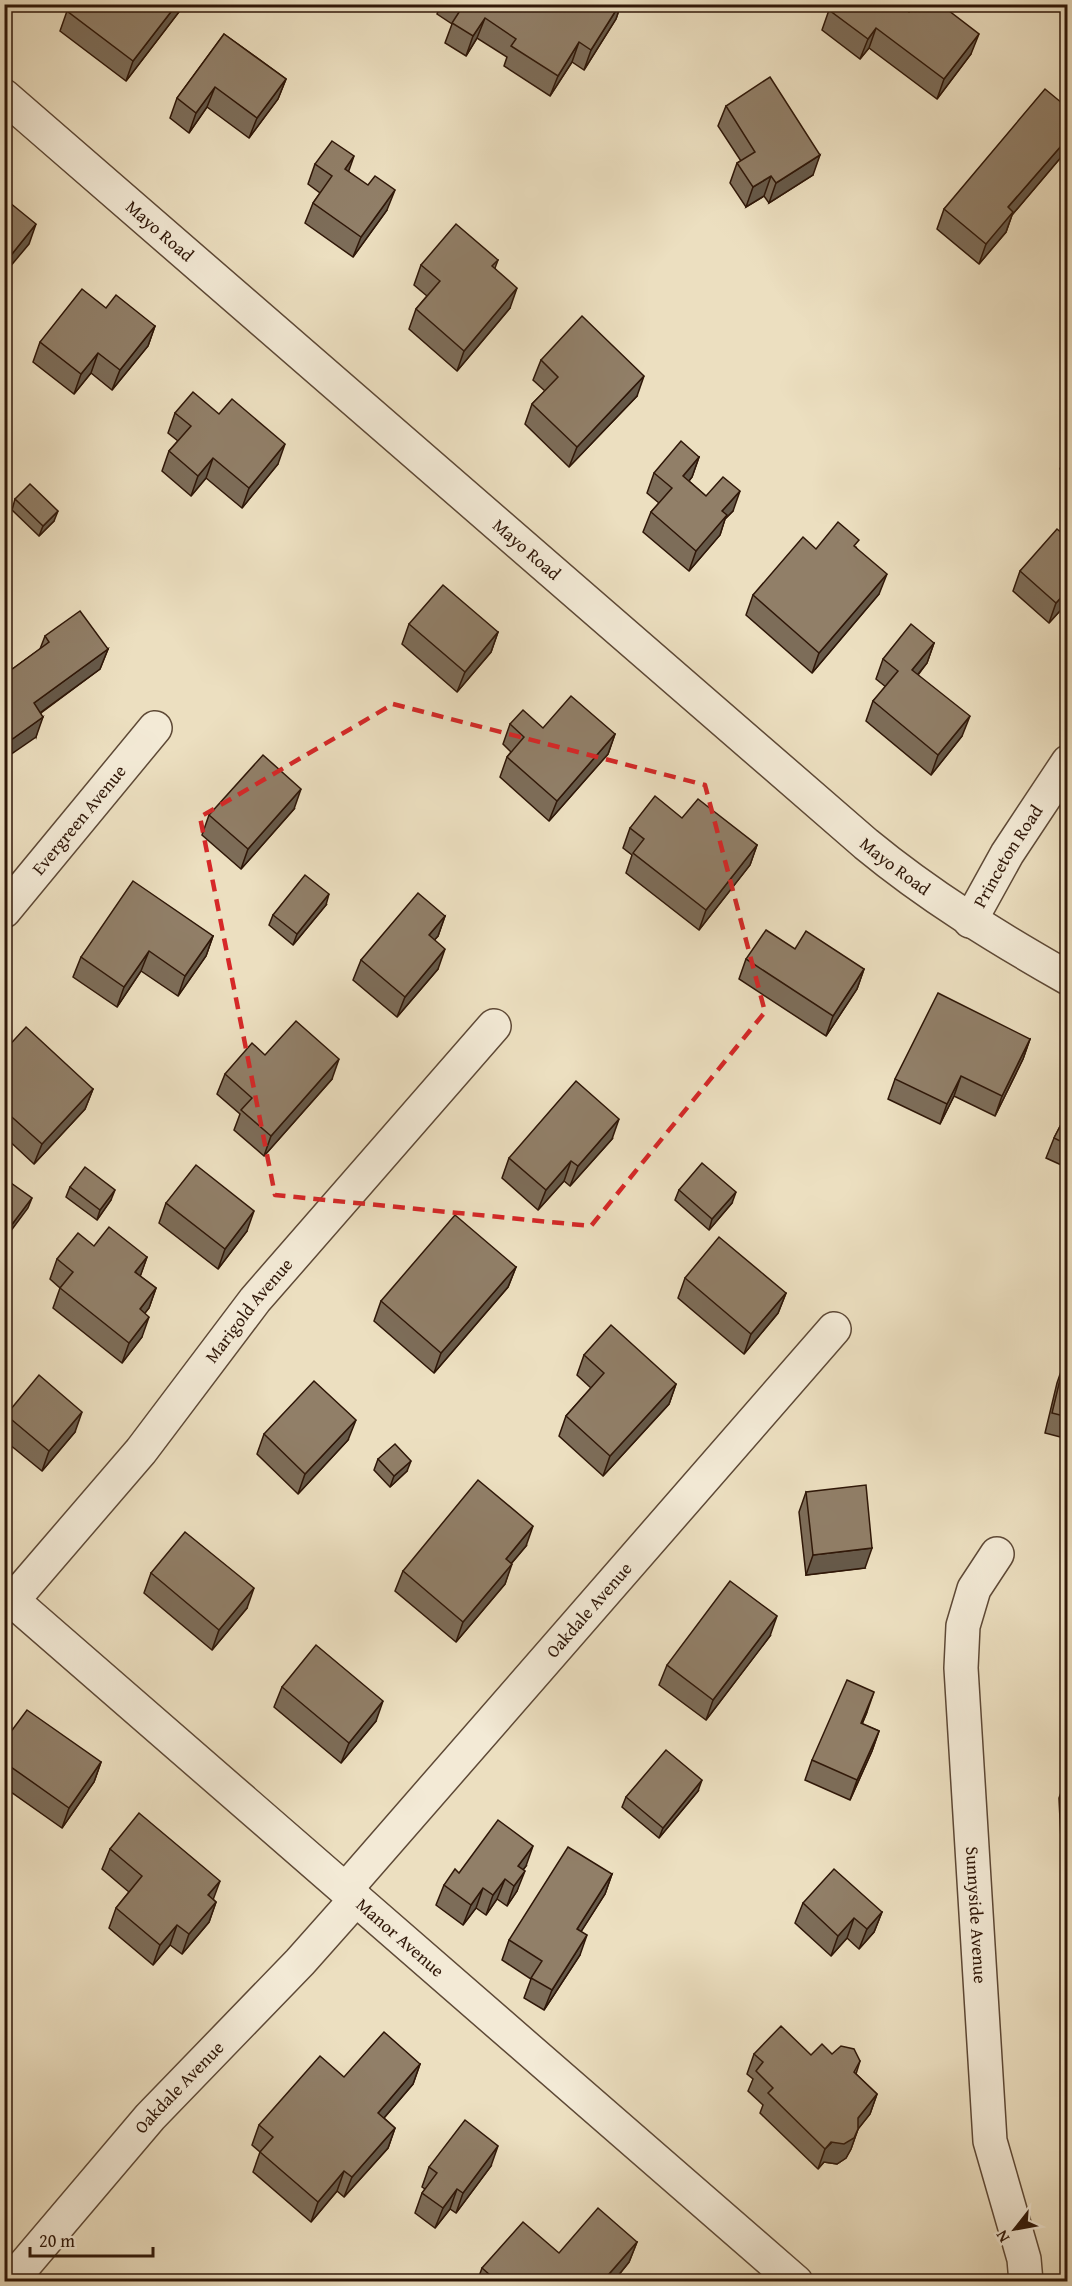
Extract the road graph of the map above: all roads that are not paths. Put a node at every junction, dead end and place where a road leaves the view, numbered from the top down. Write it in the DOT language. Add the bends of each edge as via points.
graph roads {
  1 [pos="4,96"];
  2 [pos="154,728"];
  3 [pos="1068,762"];
  4 [pos="4,911"];
  5 [pos="970,921"];
  6 [pos="1068,978"];
  7 [pos="494,1026"];
  8 [pos="834,1329"];
  9 [pos="997,1554"];
  10 [pos="8,1597"];
  11 [pos="351,1894"];
  12 [pos="10,2282"];
  13 [pos="796,2282"];
  14 [pos="1026,2282"];
  1 -- 5 [label="street, Mayo Road" via="866,844 914,884"];
  2 -- 4 [label="street, Evergreen Avenue"];
  3 -- 5 [label="street, Princeton Road" via="1006,854"];
  5 -- 6 [label="street, Mayo Road"];
  7 -- 10 [label="street, Marigold Avenue" via="255,1300 141,1451"];
  8 -- 11 [label="street, Oakdale Avenue"];
  9 -- 14 [label="street, Sunnyside Avenue" via="974,1589 963,1626 961,1668 990,2141 1024,2259"];
  10 -- 11 [label="street, Manor Avenue"];
  11 -- 12 [label="street, Oakdale Avenue" via="300,1962 150,2117"];
  11 -- 13 [label="street, Manor Avenue"];
}
